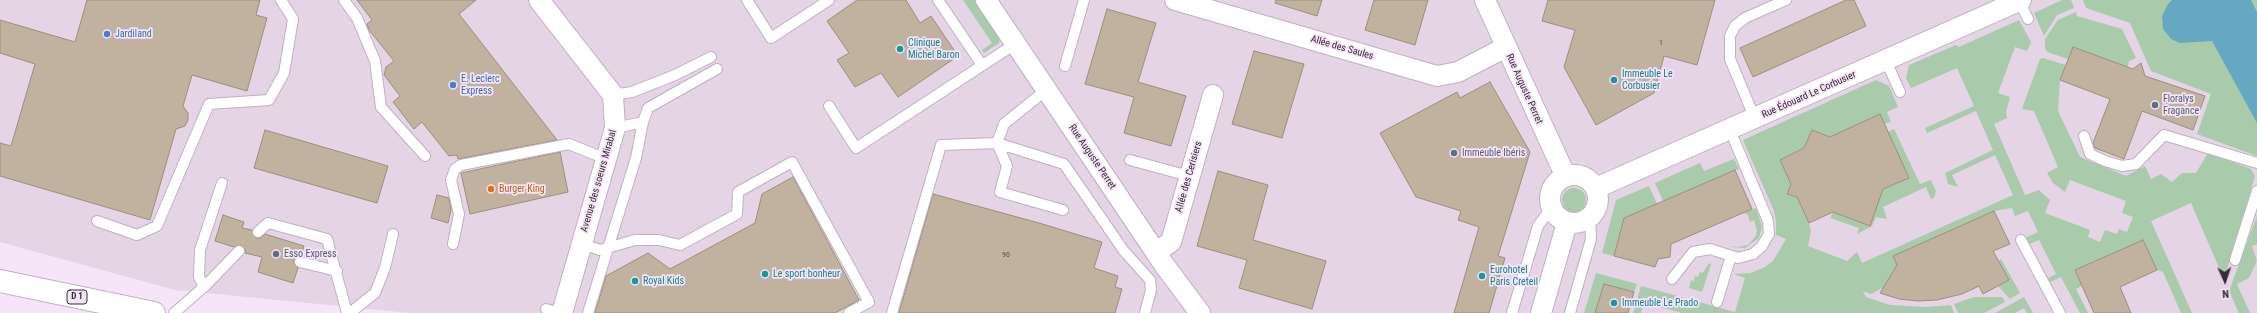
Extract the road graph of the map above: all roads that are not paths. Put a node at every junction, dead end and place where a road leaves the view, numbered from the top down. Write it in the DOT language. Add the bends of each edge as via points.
graph roads {
  1 [pos="281,0"];
  2 [pos="344,0"];
  3 [pos="539,0"];
  4 [pos="748,0"];
  5 [pos="829,0"];
  6 [pos="938,0"];
  7 [pos="1084,0"];
  8 [pos="1175,0"];
  9 [pos="1485,0"];
  10 [pos="1786,0"];
  11 [pos="2020,0"];
  12 [pos="992,2"];
  13 [pos="2028,19"];
  14 [pos="1015,44"];
  15 [pos="1506,47"];
  16 [pos="711,57"];
  17 [pos="1886,61"];
  18 [pos="982,65"];
  19 [pos="1065,66"];
  20 [pos="717,69"];
  21 [pos="1046,90"];
  22 [pos="1900,92"];
  23 [pos="613,95"];
  24 [pos="1213,95"];
  25 [pos="829,106"];
  26 [pos="1755,119"];
  27 [pos="643,122"];
  28 [pos="615,128"];
  29 [pos="1730,130"];
  30 [pos="2084,136"];
  31 [pos="997,143"];
  32 [pos="425,156"];
  33 [pos="606,159"];
  34 [pos="1130,160"];
  35 [pos="2257,163"];
  36 [pos="1189,176"];
  37 [pos="1566,177"];
  38 [pos="222,183"];
  39 [pos="1596,188"];
  40 [pos="2257,191"];
  41 [pos="2255,204"];
  42 [pos="1551,208"];
  43 [pos="1063,210"];
  44 [pos="1590,218"];
  45 [pos="97,221"];
  46 [pos="1567,223"];
  47 [pos="258,232"];
  48 [pos="393,234"];
  49 [pos="2021,240"];
  50 [pos="453,244"];
  51 [pos="582,244"];
  52 [pos="609,247"];
  53 [pos="239,251"];
  54 [pos="1156,252"];
  55 [pos="1731,256"];
  56 [pos="2235,260"];
  57 [pos="300,262"];
  58 [pos="337,271"];
  59 [pos="1672,279"];
  60 [pos="0,281"];
  61 [pos="204,287"];
  62 [pos="1717,302"];
  63 [pos="557,312"];
  64 [pos="154,313"];
  65 [pos="174,313"];
  66 [pos="349,313"];
  67 [pos="588,313"];
  68 [pos="849,313"];
  69 [pos="892,313"];
  70 [pos="1145,313"];
  71 [pos="1200,313"];
  72 [pos="1512,313"];
  73 [pos="1541,313"];
  74 [pos="1570,313"];
  75 [pos="2060,313"];
  1 -- 45 [label="lane" via="293,19 284,73 269,100 209,104 157,226 137,235"];
  2 -- 32 [label="lane" via="357,18 375,60 381,107"];
  3 -- 23 [label="street"];
  4 -- 5 [label="lane" via="771,38"];
  6 -- 18 [label="lane"];
  7 -- 19 [label="lane"];
  8 -- 15 [label="street, Allée des Saules" via="1437,76 1458,72"];
  9 -- 15 [label="street, Rue Auguste Perret"];
  10 -- 26 [label="lane" via="1745,18 1735,26 1730,36 1730,59"];
  11 -- 13 [label="lane"];
  11 -- 17 [label="street, Rue Édouard Le Corbusier"];
  12 -- 14 [label="street, Rue Auguste Perret"];
  14 -- 18 [label="lane"];
  14 -- 21 [label="street, Rue Auguste Perret"];
  15 -- 37 [label="street, Rue Auguste Perret"];
  16 -- 23 [label="lane" via="675,76 632,92"];
  17 -- 22 [label="lane"];
  17 -- 26 [label="street, Rue Édouard Le Corbusier"];
  18 -- 25 [label="lane" via="856,148"];
  20 -- 27 [label="lane" via="648,108"];
  21 -- 31 [label="lane" via="1004,124"];
  21 -- 54 [label="street, Rue Auguste Perret"];
  23 -- 28 [label="street, Avenue des soeurs Mirabal"];
  24 -- 36 [label="street, Allée des Cerisiers"];
  26 -- 29 [label="street, Rue Édouard Le Corbusier"];
  27 -- 28 [label="lane"];
  27 -- 52 [label="lane" via="636,158"];
  28 -- 33 [label="street, Avenue des soeurs Mirabal"];
  29 -- 39 [label="street, Rue Édouard Le Corbusier"];
  29 -- 55 [label="lane" via="1768,222 1769,234 1762,246 1753,254 1738,258"];
  30 -- 35 [label="lane" via="2090,154 2122,166 2136,164 2164,135"];
  31 -- 43 [label="lane" via="1007,166 1000,192"];
  31 -- 69 [label="lane" via="941,145"];
  31 -- 70 [label="lane" via="1064,164 1124,251 1150,280 1151,290"];
  33 -- 50 [label="lane" via="569,144 461,165 455,169 451,180 459,214"];
  33 -- 51 [label="street, Avenue des soeurs Mirabal"];
  34 -- 36 [label="lane"];
  36 -- 54 [label="street, Allée des Cerisiers" via="1171,242"];
  37 -- 39 [label="street" via="1573,175 1586,178"];
  37 -- 42 [label="street" via="1559,180 1551,193"];
  38 -- 61 [label="lane" via="200,250 198,277"];
  39 -- 44 [label="street" via="1598,204"];
  40 -- 41 [label="lane"];
  41 -- 56 [label="lane"];
  42 -- 46 [label="street" via="1560,220"];
  42 -- 72 [label="lane" via="1538,226"];
  44 -- 46 [label="street" via="1575,224"];
  44 -- 74 [label="lane" via="1591,239"];
  46 -- 73 [label="street"];
  47 -- 58 [label="lane" via="268,223 328,239"];
  48 -- 66 [label="lane" via="385,268 375,293"];
  49 -- 75 [label="lane"];
  51 -- 52 [label="lane" via="600,250"];
  51 -- 63 [label="street, Avenue des soeurs Mirabal"];
  52 -- 67 [label="lane"];
  52 -- 68 [label="lane" via="635,240 659,240 680,245 737,214 738,192 792,162 869,302"];
  53 -- 61 [label="lane"];
  54 -- 71 [label="street, Rue Auguste Perret"];
  55 -- 59 [label="lane" via="1710,249 1693,252"];
  55 -- 62 [label="lane"];
  57 -- 58 [label="lane"];
  58 -- 66 [label="lane"];
  60 -- 64 [label="main road, D 1"];
  61 -- 65 [label="lane"];
}
